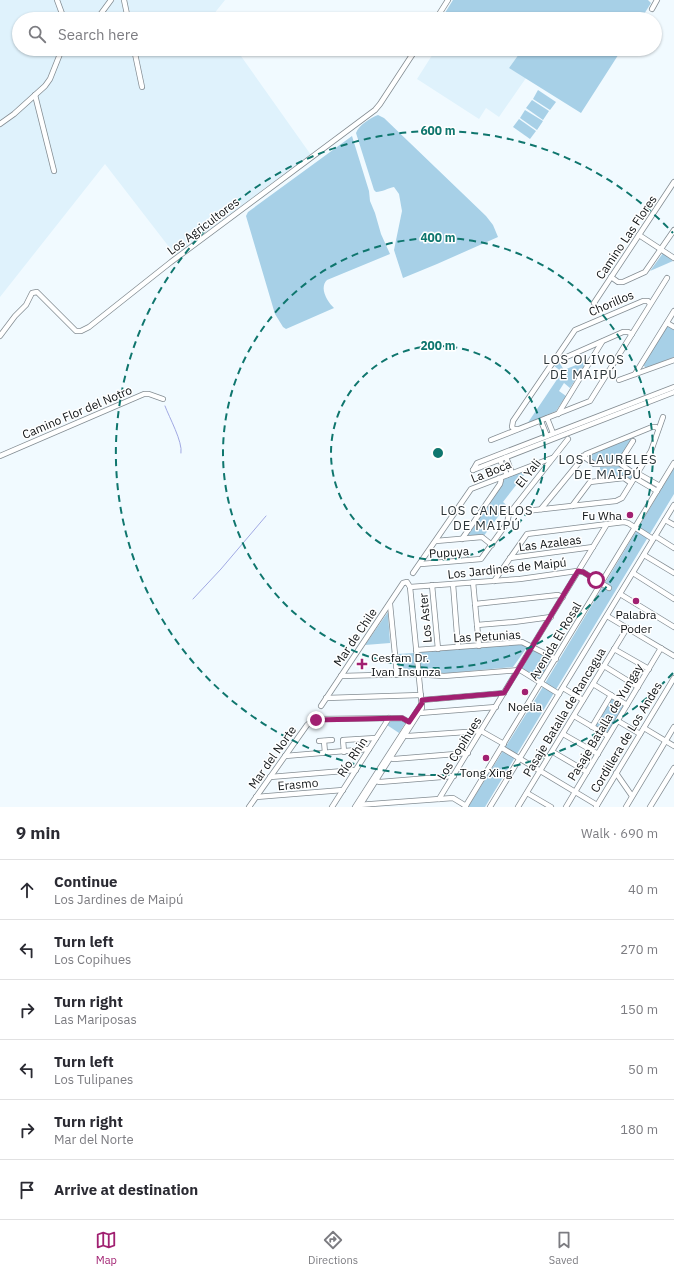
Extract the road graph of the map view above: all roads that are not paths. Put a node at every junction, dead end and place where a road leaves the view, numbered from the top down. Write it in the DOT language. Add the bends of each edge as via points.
graph roads {
  1 [pos="57,0"];
  2 [pos="111,0"];
  3 [pos="124,0"];
  4 [pos="448,0"];
  5 [pos="657,0"];
  6 [pos="652,9"];
  7 [pos="61,12"];
  8 [pos="102,12"];
  9 [pos="127,12"];
  10 [pos="440,12"];
  11 [pos="59,56"];
  12 [pos="136,56"];
  13 [pos="411,56"];
  14 [pos="142,86"];
  15 [pos="35,95"];
  16 [pos="0,124"];
  17 [pos="54,171"];
  18 [pos="674,182"];
  19 [pos="674,230"];
  20 [pos="639,235"];
  21 [pos="672,237"];
  22 [pos="661,249"];
  23 [pos="674,258"];
  24 [pos="611,277"];
  25 [pos="667,278"];
  26 [pos="594,302"];
  27 [pos="650,304"];
  28 [pos="674,311"];
  29 [pos="667,322"];
  30 [pos="674,327"];
  31 [pos="632,334"];
  32 [pos="0,336"];
  33 [pos="602,342"];
  34 [pos="674,360"];
  35 [pos="553,363"];
  36 [pos="635,374"];
  37 [pos="619,380"];
  38 [pos="674,387"];
  39 [pos="674,392"];
  40 [pos="163,399"];
  41 [pos="558,414"];
  42 [pos="663,417"];
  43 [pos="547,418"];
  44 [pos="541,421"];
  45 [pos="589,423"];
  46 [pos="518,429"];
  47 [pos="658,429"];
  48 [pos="553,434"];
  49 [pos="547,436"];
  50 [pos="568,439"];
  51 [pos="491,440"];
  52 [pos="633,441"];
  53 [pos="529,446"];
  54 [pos="0,456"];
  55 [pos="583,456"];
  56 [pos="506,457"];
  57 [pos="554,457"];
  58 [pos="500,460"];
  59 [pos="674,463"];
  60 [pos="619,464"];
  61 [pos="512,473"];
  62 [pos="506,475"];
  63 [pos="636,475"];
  64 [pos="500,478"];
  65 [pos="631,483"];
  66 [pos="660,486"];
  67 [pos="657,491"];
  68 [pos="674,505"];
  69 [pos="572,506"];
  70 [pos="541,509"];
  71 [pos="526,511"];
  72 [pos="665,520"];
  73 [pos="607,524"];
  74 [pos="674,525"];
  75 [pos="635,528"];
  76 [pos="654,538"];
  77 [pos="462,539"];
  78 [pos="436,541"];
  79 [pos="492,545"];
  80 [pos="593,547"];
  81 [pos="674,548"];
  82 [pos="644,555"];
  83 [pos="510,558"];
  84 [pos="479,559"];
  85 [pos="420,564"];
  86 [pos="578,571"];
  87 [pos="674,573"];
  88 [pos="413,574"];
  89 [pos="633,574"];
  90 [pos="494,581"];
  91 [pos="473,582"];
  92 [pos="453,584"];
  93 [pos="602,584"];
  94 [pos="432,585"];
  95 [pos="410,587"];
  96 [pos="608,588"];
  97 [pos="620,594"];
  98 [pos="673,596"];
  99 [pos="563,597"];
  100 [pos="390,604"];
  101 [pos="475,604"];
  102 [pos="607,616"];
  103 [pos="551,617"];
  104 [pos="477,625"];
  105 [pos="674,626"];
  106 [pos="627,628"];
  107 [pos="479,646"];
  108 [pos="458,647"];
  109 [pos="532,647"];
  110 [pos="661,648"];
  111 [pos="438,649"];
  112 [pos="614,649"];
  113 [pos="416,650"];
  114 [pos="674,656"];
  115 [pos="556,659"];
  116 [pos="604,666"];
  117 [pos="649,669"];
  118 [pos="518,670"];
  119 [pos="397,675"];
  120 [pos="418,675"];
  121 [pos="341,676"];
  122 [pos="674,678"];
  123 [pos="542,683"];
  124 [pos="593,684"];
  125 [pos="672,685"];
  126 [pos="638,687"];
  127 [pos="563,688"];
  128 [pos="504,693"];
  129 [pos="559,694"];
  130 [pos="421,695"];
  131 [pos="611,695"];
  132 [pos="326,698"];
  133 [pos="583,700"];
  134 [pos="422,702"];
  135 [pos="627,705"];
  136 [pos="321,706"];
  137 [pos="496,707"];
  138 [pos="420,713"];
  139 [pos="574,716"];
  140 [pos="389,718"];
  141 [pos="618,721"];
  142 [pos="409,722"];
  143 [pos="592,727"];
  144 [pos="674,727"];
  145 [pos="644,728"];
  146 [pos="481,731"];
  147 [pos="563,734"];
  148 [pos="640,734"];
  149 [pos="403,735"];
  150 [pos="608,736"];
  151 [pos="376,738"];
  152 [pos="332,740"];
  153 [pos="666,741"];
  154 [pos="503,746"];
  155 [pos="674,746"];
  156 [pos="369,750"];
  157 [pos="344,752"];
  158 [pos="553,752"];
  159 [pos="325,753"];
  160 [pos="468,753"];
  161 [pos="598,754"];
  162 [pos="285,756"];
  163 [pos="390,758"];
  164 [pos="520,759"];
  165 [pos="674,768"];
  166 [pos="356,770"];
  167 [pos="540,771"];
  168 [pos="587,772"];
  169 [pos="616,773"];
  170 [pos="270,776"];
  171 [pos="454,776"];
  172 [pos="376,781"];
  173 [pos="343,790"];
  174 [pos="575,792"];
  175 [pos="527,793"];
  176 [pos="632,796"];
  177 [pos="256,797"];
  178 [pos="439,799"];
  179 [pos="357,806"];
  180 [pos="465,806"];
  181 [pos="596,806"];
  182 [pos="249,807"];
  183 [pos="332,807"];
  184 [pos="490,807"];
  185 [pos="518,807"];
  186 [pos="551,807"];
  187 [pos="566,807"];
  188 [pos="626,807"];
  189 [pos="650,807"];
  1 -- 7 [label="street"];
  2 -- 8 [label="street"];
  3 -- 9 [label="street"];
  4 -- 10 [label="street"];
  5 -- 6 [label="street"];
  11 -- 15 [label="street" via="46,86"];
  12 -- 14 [label="street"];
  13 -- 32 [label="street, Los Agricultores" via="375,110 171,262 89,327 76,331 37,292 34,292"];
  15 -- 16 [label="street"];
  15 -- 17 [label="street"];
  18 -- 20 [label="street, Camino Las Flores"];
  19 -- 21 [label="street"];
  20 -- 22 [label="street"];
  20 -- 24 [label="street, Camino Las Flores"];
  21 -- 22 [label="street"];
  22 -- 23 [label="street"];
  22 -- 24 [label="street" via="643,274 623,282"];
  24 -- 26 [label="street, Camino Las Flores"];
  25 -- 27 [label="street"];
  27 -- 31 [label="street"];
  27 -- 35 [label="street, Chorillos" via="643,301 578,328"];
  28 -- 29 [label="street"];
  29 -- 30 [label="street"];
  29 -- 36 [label="street"];
  31 -- 33 [label="street" via="626,332"];
  31 -- 41 [label="street" via="590,401"];
  33 -- 35 [label="street"];
  33 -- 41 [label="street"];
  34 -- 36 [label="street"];
  35 -- 46 [label="street" via="513,421 512,426"];
  36 -- 37 [label="street"];
  38 -- 45 [label="street"];
  39 -- 45 [label="street"];
  40 -- 54 [label="street, Camino Flor del Notro" via="144,394"];
  41 -- 43 [label="street"];
  42 -- 47 [label="street"];
  43 -- 44 [label="street"];
  43 -- 48 [label="street"];
  44 -- 46 [label="street"];
  44 -- 49 [label="street"];
  45 -- 48 [label="street"];
  45 -- 53 [label="street"];
  46 -- 51 [label="street"];
  47 -- 55 [label="street" via="652,427"];
  47 -- 63 [label="street" via="651,451"];
  48 -- 49 [label="street"];
  49 -- 53 [label="street"];
  50 -- 57 [label="street, El Yali"];
  52 -- 60 [label="street"];
  53 -- 56 [label="street"];
  53 -- 58 [label="street" via="477,463 473,470"];
  55 -- 60 [label="street" via="594,464"];
  55 -- 70 [label="street"];
  56 -- 58 [label="street"];
  56 -- 61 [label="street"];
  57 -- 61 [label="street, La Boca"];
  57 -- 79 [label="street, El Yali" via="509,514 507,523"];
  58 -- 62 [label="street"];
  59 -- 66 [label="street, Avenida El Rosal"];
  60 -- 63 [label="street"];
  61 -- 62 [label="street, La Boca"];
  62 -- 64 [label="street, La Boca"];
  63 -- 65 [label="street"];
  63 -- 66 [label="street"];
  63 -- 67 [label="street"];
  64 -- 77 [label="street" via="500,484"];
  64 -- 78 [label="street, La Boca" via="469,490"];
  65 -- 69 [label="street" via="622,498 616,501"];
  65 -- 69 [label="street" via="624,478 590,482"];
  66 -- 67 [label="street, Avenida El Rosal"];
  67 -- 75 [label="street, Avenida El Rosal"];
  68 -- 72 [label="street"];
  69 -- 70 [label="street"];
  70 -- 71 [label="street"];
  72 -- 74 [label="street"];
  72 -- 76 [label="street"];
  73 -- 75 [label="street" via="625,522"];
  73 -- 80 [label="street, Los Copihues"];
  73 -- 83 [label="street" via="527,534"];
  75 -- 76 [label="street"];
  75 -- 93 [label="street, Avenida El Rosal"];
  76 -- 81 [label="street"];
  76 -- 82 [label="street"];
  77 -- 78 [label="street"];
  77 -- 79 [label="street" via="482,537"];
  78 -- 85 [label="street, La Boca"];
  79 -- 84 [label="street, El Yali"];
  80 -- 83 [label="street, Las Azaleas"];
  80 -- 86 [label="street, Los Copihues"];
  82 -- 87 [label="street"];
  82 -- 89 [label="street"];
  83 -- 90 [label="street"];
  84 -- 85 [label="street, Pupuya"];
  85 -- 88 [label="street, La Boca"];
  86 -- 90 [label="street, Los Jardines de Maipú"];
  86 -- 93 [label="street, Los Jardines de Maipú"];
  86 -- 99 [label="street, Los Copihues"];
  89 -- 97 [label="street"];
  89 -- 98 [label="street"];
  90 -- 91 [label="street, Los Jardines de Maipú"];
  91 -- 92 [label="street, Los Jardines de Maipú"];
  91 -- 101 [label="street"];
  92 -- 94 [label="street, Los Jardines de Maipú"];
  92 -- 108 [label="street"];
  93 -- 96 [label="street, Los Jardines de Maipú"];
  93 -- 115 [label="street, Avenida El Rosal"];
  94 -- 95 [label="street, Los Jardines de Maipú"];
  94 -- 111 [label="street, Los Aster"];
  95 -- 100 [label="street, Mar de Chile" via="407,582 404,584"];
  95 -- 113 [label="street"];
  97 -- 102 [label="street"];
  97 -- 105 [label="street"];
  99 -- 101 [label="street" via="558,595"];
  99 -- 103 [label="street, Los Copihues"];
  100 -- 119 [label="street"];
  100 -- 121 [label="street, Mar de Chile"];
  101 -- 104 [label="street"];
  102 -- 106 [label="street"];
  102 -- 127 [label="street"];
  103 -- 104 [label="street"];
  103 -- 109 [label="street, Los Copihues"];
  104 -- 107 [label="street"];
  106 -- 110 [label="street"];
  106 -- 112 [label="street, Pasaje Batalla de Rancagua"];
  107 -- 108 [label="street, Las Petunias"];
  107 -- 109 [label="street, Las Petunias" via="522,642"];
  108 -- 111 [label="street, Las Petunias"];
  109 -- 115 [label="street, Las Petunias"];
  109 -- 118 [label="street, Los Copihues"];
  110 -- 114 [label="street"];
  110 -- 117 [label="street, Pasaje Batalla de Yungay"];
  111 -- 113 [label="street, Las Petunias"];
  112 -- 116 [label="street, Pasaje Batalla de Rancagua"];
  112 -- 117 [label="street"];
  113 -- 120 [label="street"];
  115 -- 123 [label="street, Avenida El Rosal"];
  116 -- 124 [label="street, Pasaje Batalla de Rancagua"];
  116 -- 126 [label="street"];
  117 -- 126 [label="street, Pasaje Batalla de Yungay"];
  118 -- 120 [label="street" via="449,676"];
  118 -- 123 [label="street"];
  118 -- 128 [label="street, Los Copihues"];
  119 -- 120 [label="street"];
  119 -- 121 [label="street"];
  120 -- 130 [label="street"];
  121 -- 132 [label="street, Mar de Chile"];
  122 -- 125 [label="street, Cordillera de Los Andes"];
  123 -- 129 [label="street"];
  123 -- 154 [label="street, Avenida El Rosal"];
  124 -- 131 [label="street"];
  124 -- 133 [label="street, Pasaje Batalla de Rancagua"];
  125 -- 145 [label="street, Cordillera de Los Andes"];
  126 -- 135 [label="street, Pasaje Batalla de Yungay"];
  127 -- 129 [label="street"];
  127 -- 133 [label="street"];
  128 -- 134 [label="street"];
  128 -- 137 [label="street, Los Copihues"];
  129 -- 164 [label="street"];
  130 -- 132 [label="street"];
  130 -- 134 [label="street"];
  131 -- 135 [label="street"];
  131 -- 143 [label="street"];
  132 -- 136 [label="street, Mar de Chile"];
  133 -- 139 [label="street, Pasaje Batalla de Rancagua"];
  134 -- 138 [label="street"];
  134 -- 142 [label="street"];
  135 -- 141 [label="street, Pasaje Batalla de Yungay"];
  137 -- 138 [label="street"];
  137 -- 146 [label="street, Los Copihues"];
  138 -- 149 [label="street"];
  139 -- 143 [label="street"];
  139 -- 147 [label="street, Pasaje Batalla de Rancagua"];
  140 -- 142 [label="street, Mar del Norte" via="402,718"];
  140 -- 151 [label="street, Río Rhin"];
  140 -- 162 [label="street, Mar del Norte" via="314,720 308,724"];
  141 -- 148 [label="street"];
  141 -- 150 [label="street, Pasaje Batalla de Yungay"];
  142 -- 149 [label="street"];
  143 -- 150 [label="street"];
  144 -- 153 [label="street"];
  145 -- 148 [label="street, Cordillera de Los Andes"];
  145 -- 153 [label="street"];
  146 -- 149 [label="street"];
  146 -- 154 [label="street"];
  146 -- 160 [label="street, Los Copihues"];
  147 -- 158 [label="street, Pasaje Batalla de Rancagua"];
  147 -- 161 [label="street"];
  148 -- 169 [label="street, Cordillera de Los Andes"];
  149 -- 163 [label="street"];
  149 -- 179 [label="street"];
  150 -- 161 [label="street, Pasaje Batalla de Yungay"];
  151 -- 156 [label="street, Río Rhin"];
  151 -- 157 [label="street" via="342,740"];
  152 -- 159 [label="street" via="322,741"];
  153 -- 155 [label="street"];
  153 -- 176 [label="street"];
  154 -- 164 [label="street"];
  154 -- 180 [label="street, Avenida El Rosal"];
  156 -- 157 [label="street"];
  156 -- 166 [label="street, Río Rhin"];
  157 -- 159 [label="street"];
  158 -- 167 [label="street, Pasaje Batalla de Rancagua"];
  158 -- 168 [label="street"];
  159 -- 162 [label="street"];
  160 -- 163 [label="street"];
  160 -- 171 [label="street, Los Copihues"];
  161 -- 168 [label="street, Pasaje Batalla de Yungay"];
  162 -- 170 [label="street, Mar del Norte"];
  163 -- 172 [label="street"];
  164 -- 167 [label="street"];
  164 -- 184 [label="street"];
  165 -- 189 [label="street"];
  166 -- 170 [label="street"];
  166 -- 173 [label="street, Río Rhin"];
  167 -- 174 [label="street"];
  167 -- 175 [label="street, Pasaje Batalla de Rancagua"];
  168 -- 174 [label="street, Pasaje Batalla de Yungay"];
  169 -- 176 [label="street"];
  169 -- 181 [label="street, Cordillera de Los Andes"];
  170 -- 177 [label="street, Mar del Norte"];
  171 -- 172 [label="street"];
  171 -- 178 [label="street, Los Copihues"];
  172 -- 179 [label="street"];
  173 -- 177 [label="street, Erasmo"];
  173 -- 183 [label="street, Río Rhin"];
  174 -- 181 [label="street"];
  174 -- 187 [label="street, Pasaje Batalla de Yungay"];
  175 -- 185 [label="street, Pasaje Batalla de Rancagua"];
  175 -- 186 [label="street"];
  176 -- 188 [label="street"];
  177 -- 182 [label="street, Mar del Norte"];
  178 -- 179 [label="street"];
  178 -- 180 [label="street" via="454,798"];
}
